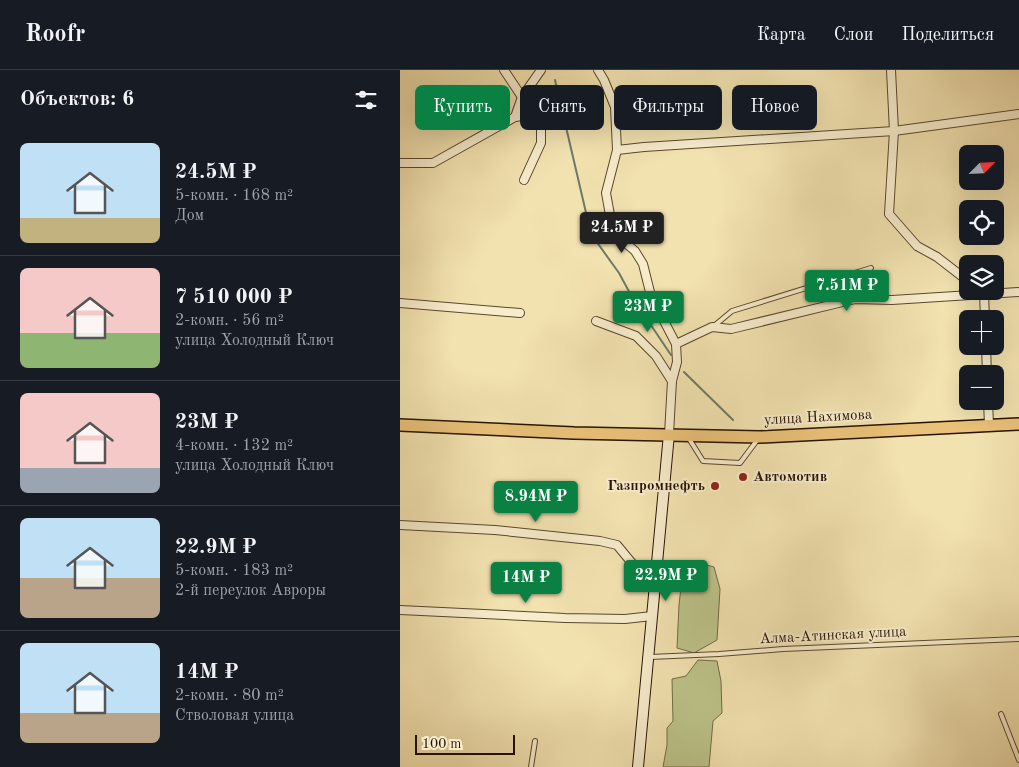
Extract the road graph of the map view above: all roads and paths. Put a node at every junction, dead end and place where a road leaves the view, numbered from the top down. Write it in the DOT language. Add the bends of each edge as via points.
graph roads {
  1 [pos="504,70"];
  2 [pos="541,70"];
  3 [pos="598,70"];
  4 [pos="891,70"];
  5 [pos="530,85"];
  6 [pos="520,94"];
  7 [pos="520,103"];
  8 [pos="1019,114"];
  9 [pos="515,117"];
  10 [pos="894,131"];
  11 [pos="617,150"];
  12 [pos="400,163"];
  13 [pos="524,180"];
  14 [pos="870,268"];
  15 [pos="959,273"];
  16 [pos="1004,292"];
  17 [pos="1019,292"];
  18 [pos="959,294"];
  19 [pos="400,303"];
  20 [pos="520,314"];
  21 [pos="596,321"];
  22 [pos="712,327"];
  23 [pos="676,344"];
  24 [pos="672,381"];
  25 [pos="988,410"];
  26 [pos="1019,424"];
  27 [pos="400,425"];
  28 [pos="989,425"];
  29 [pos="669,434"];
  30 [pos="687,435"];
  31 [pos="760,437"];
  32 [pos="400,525"];
  33 [pos="655,576"];
  34 [pos="400,610"];
  35 [pos="652,616"];
  36 [pos="1019,639"];
  37 [pos="647,657"];
  38 [pos="1001,714"];
  39 [pos="535,741"];
  40 [pos="1019,760"];
  41 [pos="531,767"];
  42 [pos="638,767"];
  1 -- 6 [label="street"];
  2 -- 5 [label="street"];
  3 -- 11 [label="street" via="615,107"];
  4 -- 10 [label="street"];
  7 -- 9 [label="street"];
  8 -- 10 [label="street"];
  9 -- 12 [label="street" via="434,163"];
  9 -- 13 [label="street" via="530,115 542,121 541,142"];
  10 -- 11 [label="street"];
  10 -- 15 [label="street" via="889,214 918,246"];
  11 -- 23 [label="street" via="606,193 610,215 623,241 636,251 643,264 651,296"];
  14 -- 22 [label="lane" via="732,311"];
  16 -- 17 [label="street"];
  18 -- 22 [label="street" via="892,300 855,299 731,329"];
  19 -- 20 [label="street"];
  21 -- 24 [label="street" via="636,336 656,356"];
  22 -- 23 [label="street"];
  23 -- 24 [label="street" via="677,362"];
  24 -- 29 [label="street"];
  25 -- 28 [label="street"];
  26 -- 28 [label="main road, улица Нахимова"];
  27 -- 29 [label="main road, улица Нахимова"];
  28 -- 31 [label="main road, улица Нахимова"];
  29 -- 30 [label="main road, улица Нахимова"];
  29 -- 33 [label="street"];
  30 -- 31 [label="main road, улица Нахимова"];
  30 -- 31 [label="lane" via="703,461 740,463"];
  32 -- 33 [label="street" via="495,530 600,541 617,546 636,568"];
  33 -- 35 [label="street"];
  34 -- 35 [label="street" via="574,618"];
  35 -- 37 [label="street"];
  36 -- 37 [label="lane, Алма-Атинская улица"];
  37 -- 42 [label="street"];
  38 -- 40 [label="lane"];
  39 -- 41 [label="lane"];
}
